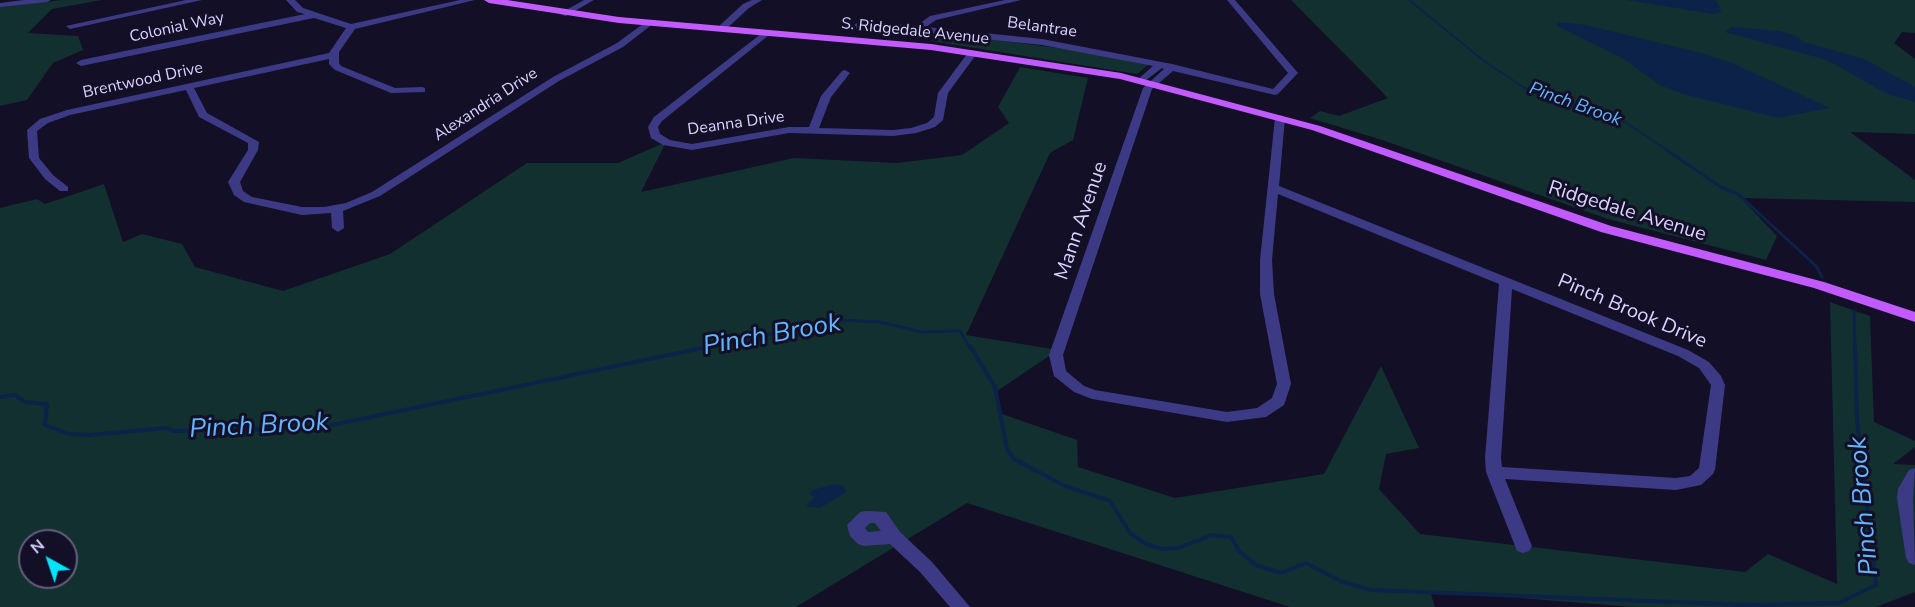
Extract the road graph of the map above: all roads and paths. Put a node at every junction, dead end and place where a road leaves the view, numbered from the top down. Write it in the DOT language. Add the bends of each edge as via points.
graph roads {
  1 [pos="47,0"];
  2 [pos="198,0"];
  3 [pos="290,0"];
  4 [pos="471,0"];
  5 [pos="489,0"];
  6 [pos="590,0"];
  7 [pos="758,0"];
  8 [pos="1017,0"];
  9 [pos="1231,0"];
  10 [pos="0,5"];
  11 [pos="563,14"];
  12 [pos="314,15"];
  13 [pos="650,23"];
  14 [pos="70,26"];
  15 [pos="858,26"];
  16 [pos="351,27"];
  17 [pos="919,28"];
  18 [pos="721,29"];
  19 [pos="766,33"];
  20 [pos="973,52"];
  21 [pos="334,55"];
  22 [pos="81,63"];
  23 [pos="1160,65"];
  24 [pos="1172,67"];
  25 [pos="845,73"];
  26 [pos="1148,82"];
  27 [pos="189,87"];
  28 [pos="422,90"];
  29 [pos="1281,118"];
  30 [pos="813,131"];
  31 [pos="1332,133"];
  32 [pos="1273,188"];
  33 [pos="64,189"];
  34 [pos="337,209"];
  35 [pos="338,228"];
  36 [pos="1506,282"];
  37 [pos="1915,317"];
  38 [pos="1494,472"];
  39 [pos="1915,474"];
  40 [pos="894,537"];
  41 [pos="1523,546"];
  42 [pos="1915,558"];
  43 [pos="961,607"];
  1 -- 10 [label="street"];
  2 -- 14 [label="street"];
  3 -- 12 [label="street"];
  4 -- 16 [label="street"];
  5 -- 11 [label="main road, S. Ridgedale Avenue"];
  6 -- 11 [label="street"];
  7 -- 18 [label="street"];
  8 -- 17 [label="street, Belantrae" via="933,18"];
  9 -- 24 [label="street, Belantrae" via="1293,75 1275,92"];
  11 -- 13 [label="main road, S. Ridgedale Avenue"];
  12 -- 16 [label="street"];
  12 -- 22 [label="street, Colonial Way"];
  13 -- 18 [label="main road, S. Ridgedale Avenue"];
  13 -- 34 [label="street, Alexandria Drive" via="376,194"];
  15 -- 17 [label="street, Belantrae"];
  16 -- 21 [label="street"];
  17 -- 23 [label="street, Belantrae" via="1042,42"];
  18 -- 19 [label="main road, S. Ridgedale Avenue"];
  19 -- 20 [label="main road, S. Ridgedale Avenue"];
  19 -- 30 [label="street, Deanna Drive" via="658,118 653,132 667,143 692,147 779,132"];
  20 -- 26 [label="main road, S. Ridgedale Avenue"];
  20 -- 30 [label="street, Deanna Drive" via="943,93 939,117 931,124 893,133"];
  21 -- 27 [label="street, Brentwood Drive"];
  21 -- 28 [label="street" via="334,64 345,72 394,91"];
  23 -- 24 [label="street, Belantrae"];
  23 -- 26 [label="street"];
  24 -- 26 [label="street"];
  25 -- 30 [label="street" via="826,96"];
  26 -- 29 [label="main road, S. Ridgedale Avenue"];
  26 -- 32 [label="street, Mann Avenue" via="1056,356 1059,372 1071,384 1092,394 1216,415 1248,416 1279,401 1284,384 1266,283"];
  27 -- 33 [label="street, Brentwood Drive" via="60,115 34,127 34,158"];
  27 -- 34 [label="street, Alexandria Drive" via="203,115 254,142 234,182 238,193 248,200 302,211"];
  29 -- 31 [label="main road, S. Ridgedale Avenue"];
  29 -- 32 [label="street"];
  31 -- 37 [label="main road, Ridgedale Avenue" via="1606,229 1819,285"];
  32 -- 36 [label="street, Pinch Brook Drive"];
  34 -- 35 [label="street"];
  36 -- 38 [label="street"];
  36 -- 38 [label="street, Pinch Brook Drive" via="1683,353 1704,365 1718,385 1707,470 1695,481 1676,484"];
  38 -- 41 [label="street"];
  39 -- 42 [label="street" via="1905,498"];
  40 -- 43 [label="street"];
}
